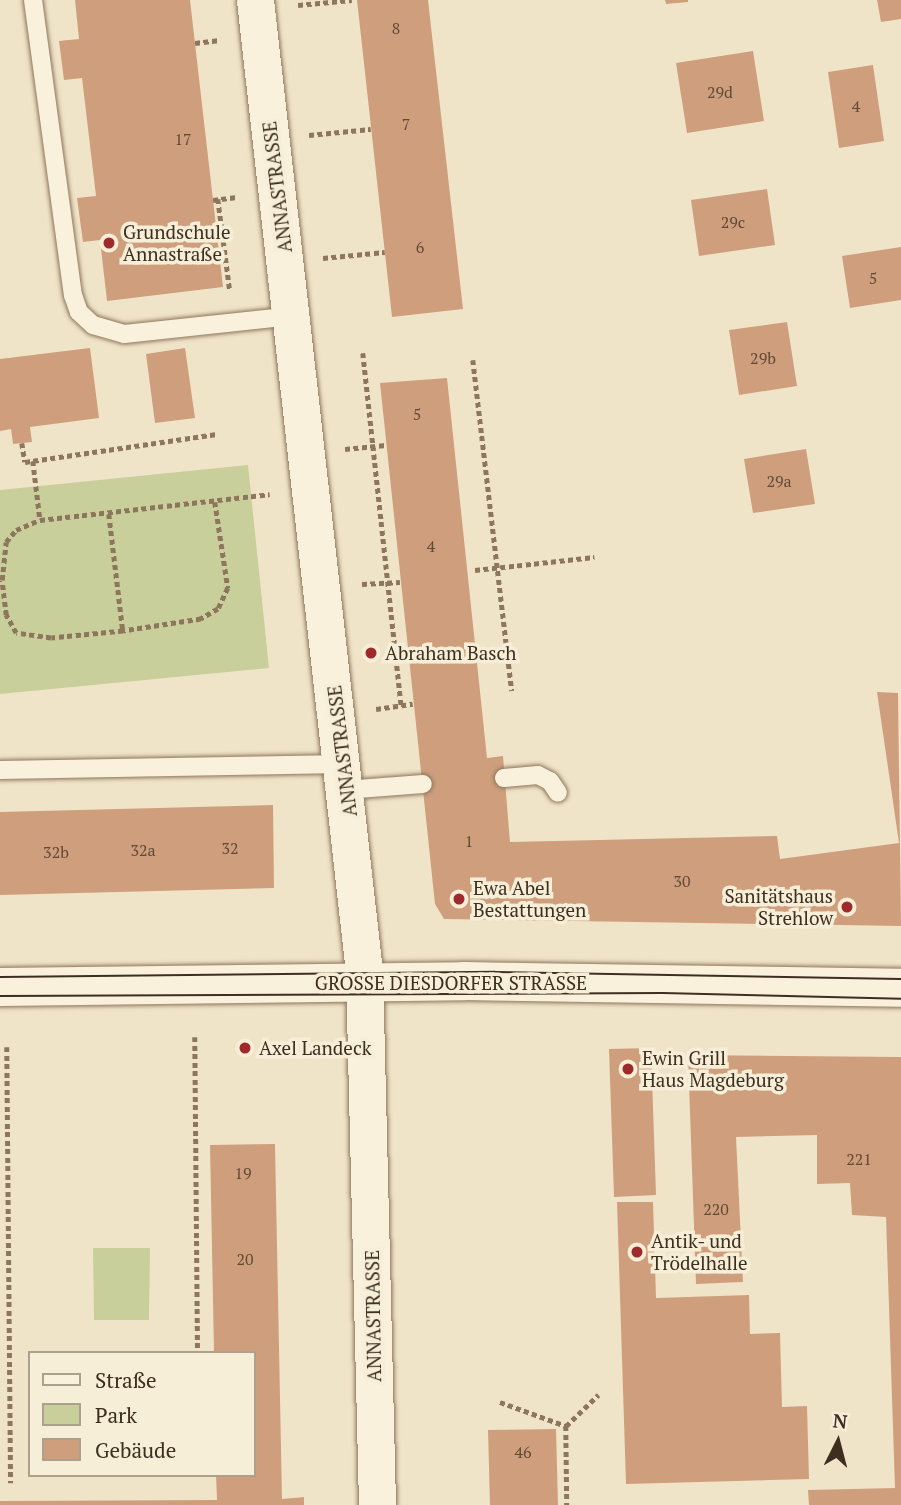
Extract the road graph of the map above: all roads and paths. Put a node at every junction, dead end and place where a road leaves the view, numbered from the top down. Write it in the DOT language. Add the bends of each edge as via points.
graph roads {
  1 [pos="33,0"];
  2 [pos="352,0"];
  3 [pos="255,4"];
  4 [pos="371,129"];
  5 [pos="271,138"];
  6 [pos="218,200"];
  7 [pos="385,252"];
  8 [pos="286,261"];
  9 [pos="292,316"];
  10 [pos="234,323"];
  11 [pos="363,353"];
  12 [pos="474,359"];
  13 [pos="216,434"];
  14 [pos="22,443"];
  15 [pos="386,445"];
  16 [pos="373,446"];
  17 [pos="33,461"];
  18 [pos="312,488"];
  19 [pos="215,502"];
  20 [pos="109,514"];
  21 [pos="40,520"];
  22 [pos="594,557"];
  23 [pos="497,568"];
  24 [pos="475,570"];
  25 [pos="388,582"];
  26 [pos="400,582"];
  27 [pos="123,631"];
  28 [pos="512,691"];
  29 [pos="413,705"];
  30 [pos="0,770"];
  31 [pos="344,777"];
  32 [pos="504,778"];
  33 [pos="423,784"];
  34 [pos="558,793"];
  35 [pos="365,983"];
  36 [pos="0,987"];
  37 [pos="901,988"];
  38 [pos="195,1037"];
  39 [pos="7,1048"];
  40 [pos="198,1351"];
  41 [pos="598,1395"];
  42 [pos="500,1402"];
  43 [pos="566,1426"];
  44 [pos="11,1483"];
  45 [pos="377,1505"];
  46 [pos="567,1505"];
  1 -- 10 [label="lane" via="79,312 93,325 124,334"];
  2 -- 3 [label="path"];
  3 -- 5 [label="street, ANNASTRASSE"];
  4 -- 5 [label="path"];
  5 -- 8 [label="street, ANNASTRASSE"];
  6 -- 10 [label="path"];
  7 -- 8 [label="path"];
  8 -- 9 [label="street, ANNASTRASSE"];
  9 -- 10 [label="lane"];
  9 -- 18 [label="street, ANNASTRASSE"];
  11 -- 16 [label="path"];
  12 -- 23 [label="path"];
  13 -- 17 [label="path"];
  14 -- 17 [label="path" via="25,462"];
  15 -- 16 [label="path"];
  16 -- 25 [label="path"];
  17 -- 21 [label="path"];
  18 -- 19 [label="path"];
  18 -- 31 [label="street, ANNASTRASSE"];
  19 -- 20 [label="path"];
  19 -- 27 [label="path" via="228,588 218,609 201,619"];
  20 -- 21 [label="path"];
  20 -- 27 [label="path"];
  21 -- 27 [label="path" via="16,530 6,542 3,598 16,633 51,638"];
  22 -- 23 [label="path"];
  23 -- 24 [label="path"];
  23 -- 28 [label="path"];
  25 -- 26 [label="path"];
  25 -- 29 [label="path" via="401,705"];
  30 -- 31 [label="lane"];
  31 -- 33 [label="lane"];
  31 -- 35 [label="street, ANNASTRASSE"];
  32 -- 34 [label="lane" via="538,775 550,781"];
  35 -- 36 [label="street, GROSSE DIESDORFER STRASSE"];
  35 -- 37 [label="street, GROSSE DIESDORFER STRASSE"];
  35 -- 45 [label="street, ANNASTRASSE"];
  38 -- 40 [label="path"];
  39 -- 44 [label="path"];
  41 -- 43 [label="path"];
  42 -- 43 [label="path"];
  43 -- 46 [label="path"];
}
